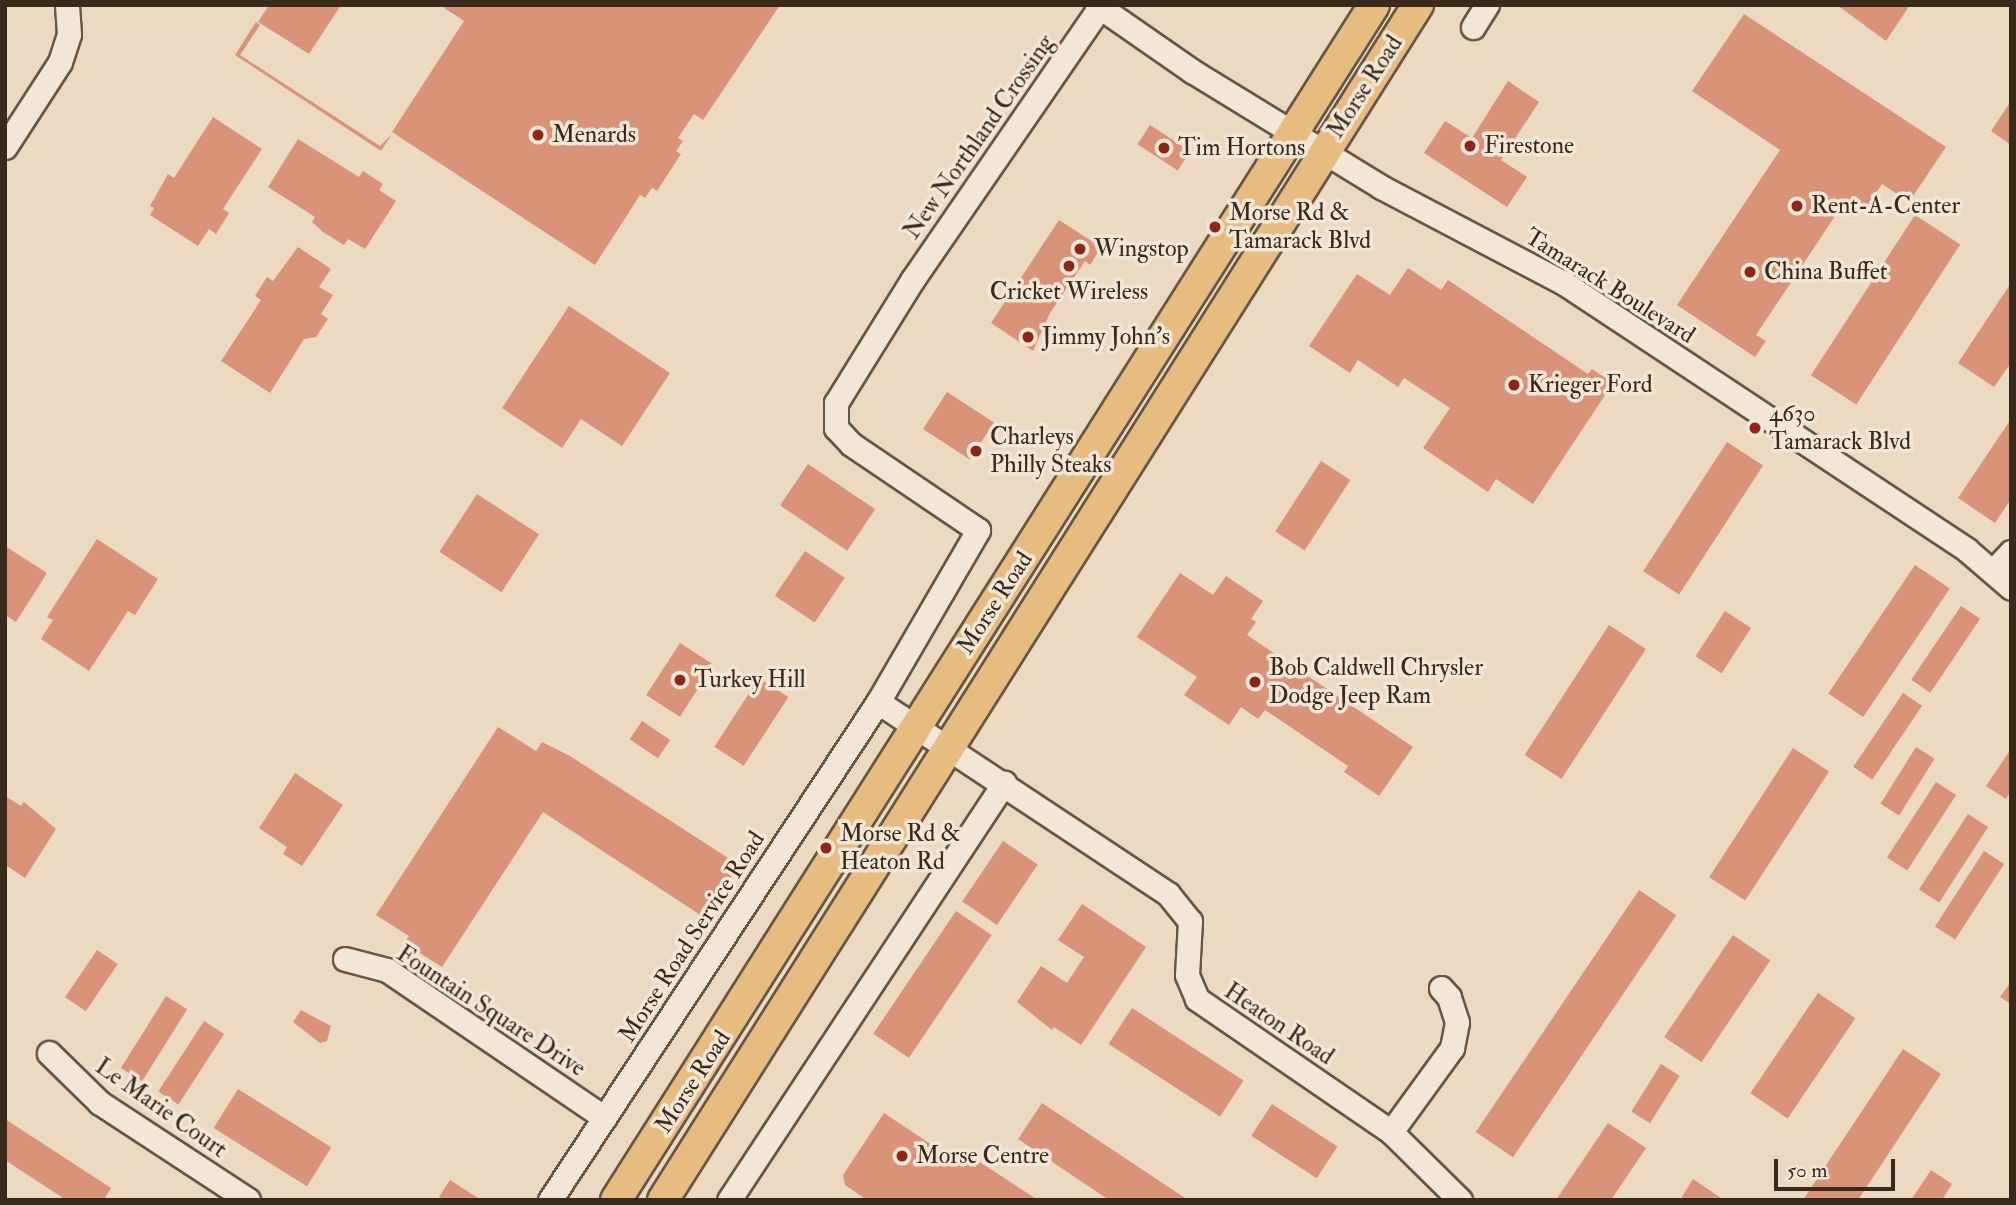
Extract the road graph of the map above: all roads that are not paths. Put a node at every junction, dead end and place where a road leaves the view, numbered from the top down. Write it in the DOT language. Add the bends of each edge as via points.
graph roads {
  1 [pos="67,5"];
  2 [pos="1374,5"];
  3 [pos="1418,5"];
  4 [pos="1487,5"];
  5 [pos="1100,6"];
  6 [pos="1473,27"];
  7 [pos="1294,132"];
  8 [pos="5,147"];
  9 [pos="1323,151"];
  10 [pos="978,530"];
  11 [pos="2011,552"];
  12 [pos="1993,571"];
  13 [pos="2011,588"];
  14 [pos="878,702"];
  15 [pos="917,726"];
  16 [pos="948,748"];
  17 [pos="1004,783"];
  18 [pos="345,959"];
  19 [pos="1441,988"];
  20 [pos="48,1053"];
  21 [pos="676,1108"];
  22 [pos="605,1118"];
  23 [pos="1391,1132"];
  24 [pos="248,1200"];
  25 [pos="550,1200"];
  26 [pos="616,1200"];
  27 [pos="638,1200"];
  28 [pos="663,1200"];
  29 [pos="729,1200"];
  30 [pos="1460,1200"];
  1 -- 8 [label="street" via="69,34 60,62"];
  2 -- 7 [label="main road, Morse Road"];
  3 -- 9 [label="main road, Morse Road"];
  4 -- 6 [label="street"];
  5 -- 7 [label="street, Tamarack Boulevard"];
  5 -- 10 [label="street, New Northland Crossing" via="900,299 836,403 836,428 851,444"];
  7 -- 9 [label="street, Tamarack Boulevard"];
  7 -- 15 [label="main road, Morse Road"];
  9 -- 12 [label="street, Tamarack Boulevard" via="1563,283"];
  9 -- 16 [label="main road, Morse Road"];
  10 -- 14 [label="street, Morse Road Service Road"];
  11 -- 12 [label="street"];
  12 -- 13 [label="street, Tamarack Boulevard"];
  14 -- 15 [label="street"];
  14 -- 22 [label="street, Morse Road Service Road"];
  15 -- 16 [label="street"];
  15 -- 21 [label="main road, Morse Road"];
  16 -- 17 [label="street, Heaton Road"];
  16 -- 28 [label="main road, Morse Road"];
  17 -- 23 [label="street, Heaton Road" via="1168,894 1190,921 1187,975 1197,999"];
  17 -- 29 [label="street"];
  18 -- 22 [label="street, Fountain Square Drive" via="387,970"];
  19 -- 23 [label="street" via="1450,998 1457,1022 1452,1048"];
  20 -- 24 [label="street, Le Marie Court" via="100,1103"];
  21 -- 26 [label="main road, Morse Road"];
  21 -- 27 [label="main road" via="661,1162"];
  22 -- 25 [label="street, Morse Road Service Road"];
  23 -- 30 [label="street, Heaton Road"];
}
